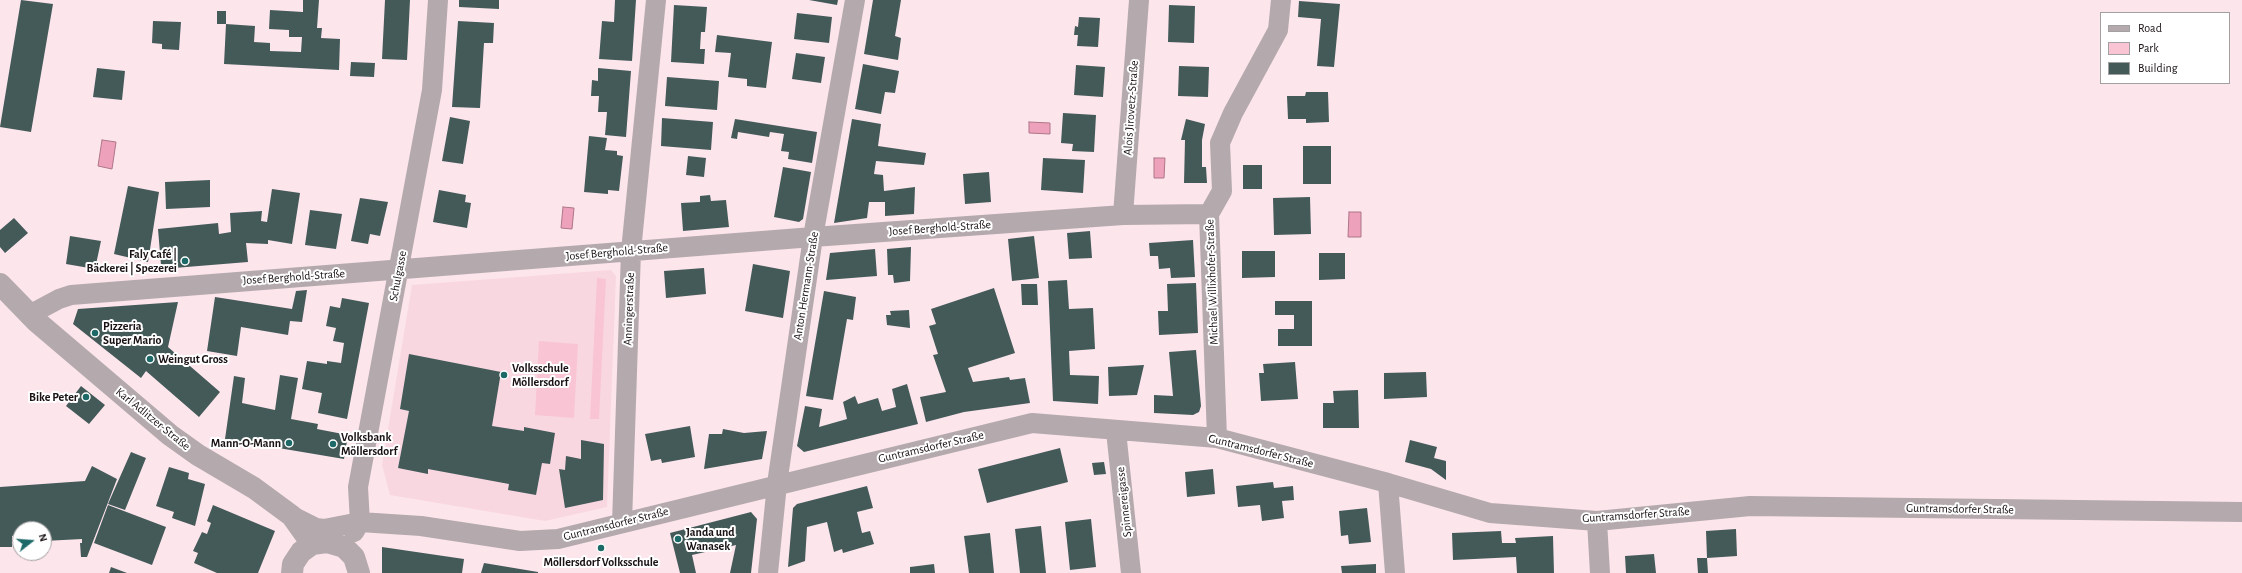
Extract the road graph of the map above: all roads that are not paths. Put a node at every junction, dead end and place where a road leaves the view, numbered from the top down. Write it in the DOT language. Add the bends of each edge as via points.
graph roads {
  1 [pos="438,0"];
  2 [pos="656,0"];
  3 [pos="855,0"];
  4 [pos="1139,0"];
  5 [pos="1281,0"];
  6 [pos="1209,214"];
  7 [pos="1123,216"];
  8 [pos="813,237"];
  9 [pos="631,251"];
  10 [pos="399,269"];
  11 [pos="0,284"];
  12 [pos="30,315"];
  13 [pos="1116,431"];
  14 [pos="1217,438"];
  15 [pos="1388,483"];
  16 [pos="777,484"];
  17 [pos="2242,512"];
  18 [pos="292,516"];
  19 [pos="1597,521"];
  20 [pos="360,522"];
  21 [pos="622,523"];
  22 [pos="312,544"];
  23 [pos="344,547"];
  24 [pos="292,573"];
  25 [pos="359,573"];
  26 [pos="768,573"];
  27 [pos="1131,573"];
  28 [pos="1395,573"];
  29 [pos="1600,573"];
  1 -- 10 [label="street, Schulgasse" via="432,90"];
  2 -- 9 [label="street, Anningerstraße"];
  3 -- 8 [label="street, Anton Hermann-Straße"];
  4 -- 7 [label="street, Alois Jirovetz-Straße"];
  5 -- 6 [label="street, Michael Willixhofer-Straße" via="1278,30 1233,113 1220,143 1222,191"];
  6 -- 7 [label="street, Josef Berghold-Straße"];
  6 -- 14 [label="street, Michael Willixhofer-Straße"];
  7 -- 8 [label="street, Josef Berghold-Straße"];
  8 -- 9 [label="street, Josef Berghold-Straße"];
  8 -- 16 [label="street, Anton Hermann-Straße"];
  9 -- 10 [label="street, Josef Berghold-Straße"];
  9 -- 21 [label="street, Anningerstraße"];
  10 -- 12 [label="street, Josef Berghold-Straße" via="72,295"];
  10 -- 20 [label="street, Schulgasse" via="358,487"];
  11 -- 12 [label="street, Karl Adlitzer-Straße"];
  12 -- 18 [label="street, Karl Adlitzer-Straße" via="170,435 254,488"];
  13 -- 14 [label="street, Guntramsdorfer Straße"];
  13 -- 16 [label="street, Guntramsdorfer Straße" via="1032,423"];
  13 -- 27 [label="street, Spinnereigasse"];
  14 -- 15 [label="street, Guntramsdorfer Straße"];
  15 -- 19 [label="street, Guntramsdorfer Straße" via="1490,513"];
  15 -- 28 [label="street"];
  16 -- 21 [label="street, Guntramsdorfer Straße"];
  16 -- 26 [label="street, Anton Hermann-Straße"];
  17 -- 19 [label="street, Guntramsdorfer Straße" via="1750,506"];
  18 -- 20 [label="street, Guntramsdorfer Straße" via="316,528"];
  18 -- 22 [label="street, Karl Adlitzer-Straße"];
  19 -- 29 [label="street"];
  20 -- 21 [label="street, Guntramsdorfer Straße" via="421,526 520,541 558,539"];
  20 -- 23 [label="street"];
  22 -- 23 [label="street" via="327,542"];
  22 -- 24 [label="street" via="301,552 293,564"];
  23 -- 25 [label="street" via="354,557"];
}
